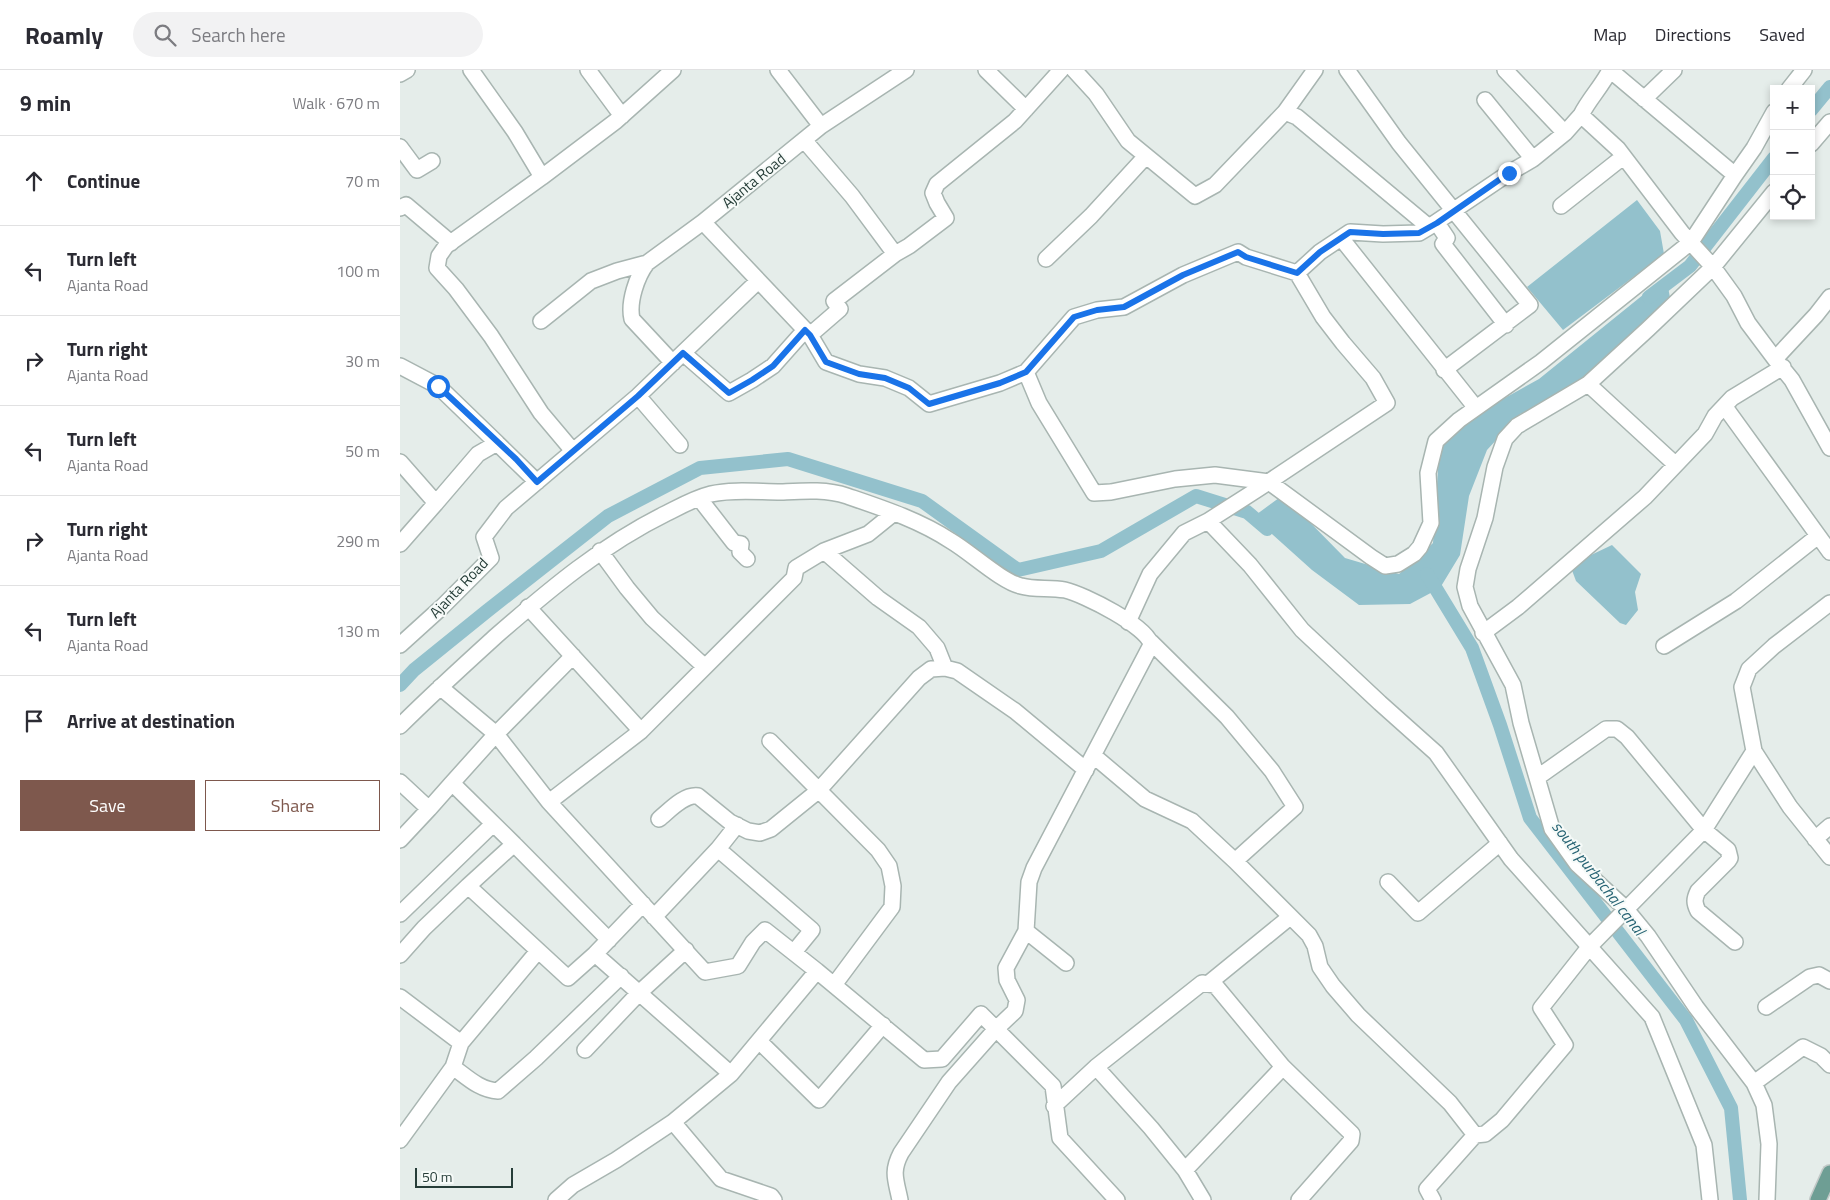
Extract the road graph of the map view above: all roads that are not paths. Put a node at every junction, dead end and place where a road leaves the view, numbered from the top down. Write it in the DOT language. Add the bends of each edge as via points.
graph roads {
  1 [pos="407,70"];
  2 [pos="471,70"];
  3 [pos="588,70"];
  4 [pos="673,70"];
  5 [pos="778,70"];
  6 [pos="906,70"];
  7 [pos="986,70"];
  8 [pos="1061,70"];
  9 [pos="1074,70"];
  10 [pos="1315,70"];
  11 [pos="1347,70"];
  12 [pos="1505,70"];
  13 [pos="1610,70"];
  14 [pos="1674,70"];
  15 [pos="1804,70"];
  16 [pos="400,74"];
  17 [pos="1793,85"];
  18 [pos="1644,99"];
  19 [pos="1485,100"];
  20 [pos="1026,109"];
  21 [pos="1285,112"];
  22 [pos="1581,115"];
  23 [pos="622,116"];
  24 [pos="1770,119"];
  25 [pos="1830,122"];
  26 [pos="821,126"];
  27 [pos="1565,133"];
  28 [pos="1815,139"];
  29 [pos="804,140"];
  30 [pos="400,147"];
  31 [pos="1146,156"];
  32 [pos="1623,157"];
  33 [pos="1533,159"];
  34 [pos="432,161"];
  35 [pos="1735,175"];
  36 [pos="542,177"];
  37 [pos="1770,196"];
  38 [pos="1561,206"];
  39 [pos="400,208"];
  40 [pos="1455,210"];
  41 [pos="703,222"];
  42 [pos="1433,225"];
  43 [pos="1341,238"];
  44 [pos="452,243"];
  45 [pos="895,254"];
  46 [pos="1703,256"];
  47 [pos="1046,259"];
  48 [pos="647,263"];
  49 [pos="1297,273"];
  50 [pos="758,281"];
  51 [pos="1830,296"];
  52 [pos="541,321"];
  53 [pos="1506,324"];
  54 [pos="807,333"];
  55 [pos="678,358"];
  56 [pos="1779,363"];
  57 [pos="400,366"];
  58 [pos="1444,370"];
  59 [pos="1026,372"];
  60 [pos="1588,384"];
  61 [pos="638,396"];
  62 [pos="1725,407"];
  63 [pos="1476,408"];
  64 [pos="497,443"];
  65 [pos="680,445"];
  66 [pos="1830,448"];
  67 [pos="573,451"];
  68 [pos="400,462"];
  69 [pos="1675,464"];
  70 [pos="537,482"];
  71 [pos="1264,485"];
  72 [pos="699,498"];
  73 [pos="436,503"];
  74 [pos="894,513"];
  75 [pos="1214,516"];
  76 [pos="1818,536"];
  77 [pos="400,544"];
  78 [pos="600,551"];
  79 [pos="824,551"];
  80 [pos="1830,552"];
  81 [pos="747,559"];
  82 [pos="1830,603"];
  83 [pos="528,607"];
  84 [pos="1128,622"];
  85 [pos="1483,633"];
  86 [pos="1151,642"];
  87 [pos="400,645"];
  88 [pos="1664,646"];
  89 [pos="573,656"];
  90 [pos="705,667"];
  91 [pos="945,668"];
  92 [pos="440,686"];
  93 [pos="400,726"];
  94 [pos="641,731"];
  95 [pos="496,734"];
  96 [pos="770,741"];
  97 [pos="1754,751"];
  98 [pos="1094,756"];
  99 [pos="1086,770"];
  100 [pos="1538,777"];
  101 [pos="400,782"];
  102 [pos="452,783"];
  103 [pos="818,791"];
  104 [pos="549,802"];
  105 [pos="429,809"];
  106 [pos="659,819"];
  107 [pos="493,824"];
  108 [pos="737,826"];
  109 [pos="1830,826"];
  110 [pos="1704,830"];
  111 [pos="1815,838"];
  112 [pos="400,840"];
  113 [pos="1500,843"];
  114 [pos="514,844"];
  115 [pos="718,849"];
  116 [pos="1830,856"];
  117 [pos="1235,861"];
  118 [pos="1388,882"];
  119 [pos="468,886"];
  120 [pos="643,904"];
  121 [pos="1623,911"];
  122 [pos="400,914"];
  123 [pos="654,917"];
  124 [pos="1290,917"];
  125 [pos="1026,931"];
  126 [pos="609,940"];
  127 [pos="1734,942"];
  128 [pos="1592,943"];
  129 [pos="686,950"];
  130 [pos="538,951"];
  131 [pos="794,952"];
  132 [pos="596,954"];
  133 [pos="400,955"];
  134 [pos="1066,963"];
  135 [pos="817,971"];
  136 [pos="621,976"];
  137 [pos="1830,981"];
  138 [pos="1209,983"];
  139 [pos="834,985"];
  140 [pos="639,992"];
  141 [pos="400,997"];
  142 [pos="1766,1007"];
  143 [pos="883,1025"];
  144 [pos="996,1028"];
  145 [pos="759,1041"];
  146 [pos="461,1043"];
  147 [pos="585,1050"];
  148 [pos="1827,1056"];
  149 [pos="453,1067"];
  150 [pos="1096,1067"];
  151 [pos="1283,1067"];
  152 [pos="731,1074"];
  153 [pos="1754,1083"];
  154 [pos="1054,1106"];
  155 [pos="673,1122"];
  156 [pos="1475,1135"];
  157 [pos="400,1140"];
  158 [pos="1185,1170"];
  159 [pos="1830,1174"];
  160 [pos="556,1200"];
  161 [pos="774,1200"];
  162 [pos="900,1200"];
  163 [pos="1117,1200"];
  164 [pos="1203,1200"];
  165 [pos="1299,1200"];
  166 [pos="1433,1200"];
  167 [pos="1710,1200"];
  168 [pos="1767,1200"];
  169 [pos="1818,1200"];
  1 -- 16 [label="street"];
  2 -- 36 [label="street"];
  3 -- 23 [label="street"];
  4 -- 23 [label="street"];
  5 -- 26 [label="street"];
  6 -- 26 [label="street, Ajanta Road"];
  7 -- 20 [label="street"];
  8 -- 20 [label="street"];
  9 -- 31 [label="street" via="1105,106 1128,141"];
  10 -- 21 [label="street"];
  11 -- 40 [label="street" via="1399,143"];
  12 -- 27 [label="street"];
  13 -- 18 [label="street"];
  13 -- 22 [label="street"];
  14 -- 18 [label="street"];
  15 -- 17 [label="street"];
  18 -- 35 [label="street"];
  19 -- 33 [label="street"];
  20 -- 45 [label="street" via="979,152 937,184 933,193 946,218"];
  21 -- 31 [label="street" via="1215,185 1195,196"];
  21 -- 42 [label="street" via="1297,117"];
  22 -- 27 [label="street"];
  22 -- 32 [label="street"];
  23 -- 36 [label="street"];
  24 -- 35 [label="street"];
  25 -- 28 [label="street"];
  26 -- 29 [label="street, Ajanta Road"];
  27 -- 33 [label="street"];
  29 -- 41 [label="street, Ajanta Road"];
  29 -- 45 [label="street" via="852,196"];
  30 -- 34 [label="street" via="417,170"];
  31 -- 47 [label="street"];
  32 -- 38 [label="street"];
  32 -- 46 [label="street"];
  33 -- 40 [label="street"];
  35 -- 46 [label="street"];
  36 -- 44 [label="street"];
  37 -- 46 [label="street"];
  39 -- 44 [label="street" via="406,205"];
  40 -- 42 [label="street"];
  40 -- 53 [label="street" via="1530,305"];
  41 -- 48 [label="street, Ajanta Road"];
  41 -- 50 [label="street"];
  42 -- 43 [label="street" via="1419,233 1350,232"];
  42 -- 53 [label="street" via="1447,238 1443,244"];
  43 -- 49 [label="street"];
  43 -- 58 [label="street"];
  44 -- 67 [label="street" via="438,256 437,268 492,336 542,413"];
  45 -- 54 [label="street" via="834,301 840,309"];
  46 -- 56 [label="street"];
  46 -- 60 [label="street"];
  46 -- 63 [label="street"];
  48 -- 52 [label="street" via="617,270 591,281"];
  48 -- 55 [label="street" via="641,272 630,312 632,319"];
  49 -- 59 [label="street" via="1238,252 1183,275 1124,307 1074,317"];
  49 -- 71 [label="street" via="1323,317 1373,378 1387,403"];
  50 -- 54 [label="street"];
  50 -- 55 [label="street, Ajanta Road"];
  51 -- 56 [label="street"];
  53 -- 58 [label="street"];
  54 -- 55 [label="street" via="773,366 729,393"];
  54 -- 59 [label="street" via="826,362 859,374 885,378 909,388 929,404"];
  55 -- 61 [label="street, Ajanta Road"];
  56 -- 62 [label="street" via="1732,398"];
  56 -- 66 [label="street"];
  57 -- 64 [label="street" via="438,386"];
  58 -- 63 [label="street"];
  59 -- 71 [label="street" via="1039,403 1094,493 1215,475"];
  60 -- 69 [label="street"];
  60 -- 85 [label="street" via="1517,426 1505,439 1465,587"];
  61 -- 65 [label="street"];
  61 -- 67 [label="street, Ajanta Road"];
  62 -- 69 [label="street" via="1715,416 1705,434"];
  62 -- 76 [label="street"];
  63 -- 71 [label="street" via="1436,441 1428,473 1432,523 1420,547 1398,564 1385,566 1371,558"];
  64 -- 70 [label="street"];
  64 -- 73 [label="street" via="478,454"];
  67 -- 70 [label="street, Ajanta Road"];
  68 -- 73 [label="street"];
  69 -- 85 [label="street" via="1637,504 1518,607"];
  70 -- 87 [label="street, Ajanta Road" via="506,508 484,537 491,558"];
  71 -- 75 [label="street"];
  72 -- 74 [label="street" via="718,493 816,491 844,494"];
  72 -- 78 [label="street" via="638,527"];
  72 -- 81 [label="street" via="734,543 741,544 740,552"];
  73 -- 77 [label="street"];
  74 -- 79 [label="street" via="868,534"];
  74 -- 84 [label="street" via="951,540 1012,584 1068,590"];
  75 -- 84 [label="street" via="1184,533 1150,574"];
  75 -- 113 [label="street" via="1302,630 1436,754"];
  76 -- 80 [label="street"];
  76 -- 88 [label="street" via="1736,601"];
  78 -- 83 [label="street"];
  78 -- 90 [label="street" via="652,618"];
  79 -- 90 [label="street" via="796,568 794,578"];
  79 -- 91 [label="street" via="878,598 919,627 937,648"];
  82 -- 97 [label="street" via="1749,669 1742,687"];
  83 -- 89 [label="street"];
  83 -- 92 [label="street"];
  84 -- 86 [label="street"];
  85 -- 100 [label="street" via="1513,685"];
  86 -- 98 [label="street"];
  86 -- 117 [label="street" via="1227,717 1272,771 1294,807"];
  89 -- 94 [label="street"];
  89 -- 95 [label="street"];
  90 -- 94 [label="street"];
  91 -- 99 [label="street" via="957,671 1004,704"];
  91 -- 103 [label="street" via="930,669 919,678"];
  92 -- 93 [label="street"];
  92 -- 95 [label="street"];
  94 -- 104 [label="street"];
  95 -- 102 [label="street"];
  95 -- 104 [label="street"];
  96 -- 103 [label="street"];
  97 -- 110 [label="street"];
  97 -- 111 [label="street" via="1790,807"];
  98 -- 99 [label="street"];
  98 -- 117 [label="street" via="1145,799 1192,821"];
  99 -- 125 [label="street" via="1034,868 1029,882"];
  100 -- 110 [label="street" via="1606,729 1617,729"];
  100 -- 121 [label="street" via="1552,829 1577,864"];
  101 -- 105 [label="street"];
  102 -- 105 [label="street"];
  102 -- 107 [label="street"];
  103 -- 108 [label="street" via="770,830 760,833"];
  103 -- 139 [label="street" via="878,850 889,866 893,886 892,906"];
  104 -- 120 [label="street"];
  105 -- 112 [label="street"];
  106 -- 108 [label="street" via="694,795"];
  107 -- 114 [label="street"];
  107 -- 122 [label="street"];
  108 -- 115 [label="street"];
  109 -- 111 [label="street"];
  110 -- 121 [label="street"];
  110 -- 127 [label="street" via="1728,850 1730,858 1698,891 1694,903 1698,911"];
  111 -- 116 [label="street"];
  113 -- 118 [label="street" via="1418,913"];
  113 -- 128 [label="street" via="1511,859"];
  114 -- 119 [label="street"];
  114 -- 126 [label="street"];
  115 -- 123 [label="street"];
  115 -- 131 [label="street" via="812,930"];
  117 -- 124 [label="street"];
  119 -- 130 [label="street"];
  119 -- 133 [label="street"];
  120 -- 123 [label="street"];
  120 -- 126 [label="street"];
  121 -- 128 [label="street"];
  121 -- 153 [label="street" via="1648,936 1696,1007"];
  123 -- 129 [label="street"];
  124 -- 138 [label="street"];
  124 -- 156 [label="street" via="1309,935 1320,967 1333,986 1358,1015 1450,1103"];
  125 -- 134 [label="street"];
  125 -- 144 [label="street" via="1006,968 1007,980 1016,1000 1015,1011"];
  126 -- 132 [label="street"];
  128 -- 156 [label="street" via="1541,1008 1565,1046 1502,1120 1485,1134"];
  128 -- 167 [label="street" via="1652,1017 1704,1144"];
  129 -- 131 [label="street" via="705,972 738,966 765,930"];
  129 -- 140 [label="street"];
  130 -- 132 [label="street" via="568,978"];
  130 -- 146 [label="street"];
  131 -- 135 [label="street"];
  132 -- 136 [label="street"];
  135 -- 139 [label="street"];
  135 -- 145 [label="street"];
  136 -- 140 [label="street"];
  136 -- 149 [label="street" via="498,1091 478,1086"];
  137 -- 142 [label="street" via="1819,975 1810,977"];
  138 -- 150 [label="street" via="1202,983"];
  138 -- 151 [label="street" via="1215,985"];
  139 -- 143 [label="street"];
  140 -- 147 [label="street"];
  140 -- 152 [label="street"];
  141 -- 146 [label="street"];
  143 -- 144 [label="street" via="924,1060 942,1059 980,1014"];
  143 -- 145 [label="street" via="820,1100"];
  144 -- 154 [label="street" via="1053,1086"];
  144 -- 162 [label="street" via="948,1082 901,1153 894,1174"];
  145 -- 152 [label="street"];
  146 -- 149 [label="street"];
  148 -- 153 [label="street" via="1802,1047"];
  149 -- 157 [label="street"];
  150 -- 154 [label="street"];
  150 -- 158 [label="street"];
  151 -- 158 [label="street"];
  151 -- 165 [label="street" via="1352,1134 1352,1138"];
  152 -- 155 [label="street"];
  153 -- 168 [label="street" via="1764,1105 1769,1144"];
  154 -- 163 [label="street" via="1060,1138"];
  155 -- 160 [label="street" via="573,1185"];
  155 -- 161 [label="street" via="721,1179"];
  156 -- 166 [label="street" via="1427,1189"];
  158 -- 164 [label="street"];
  159 -- 169 [label="main road"];
}
